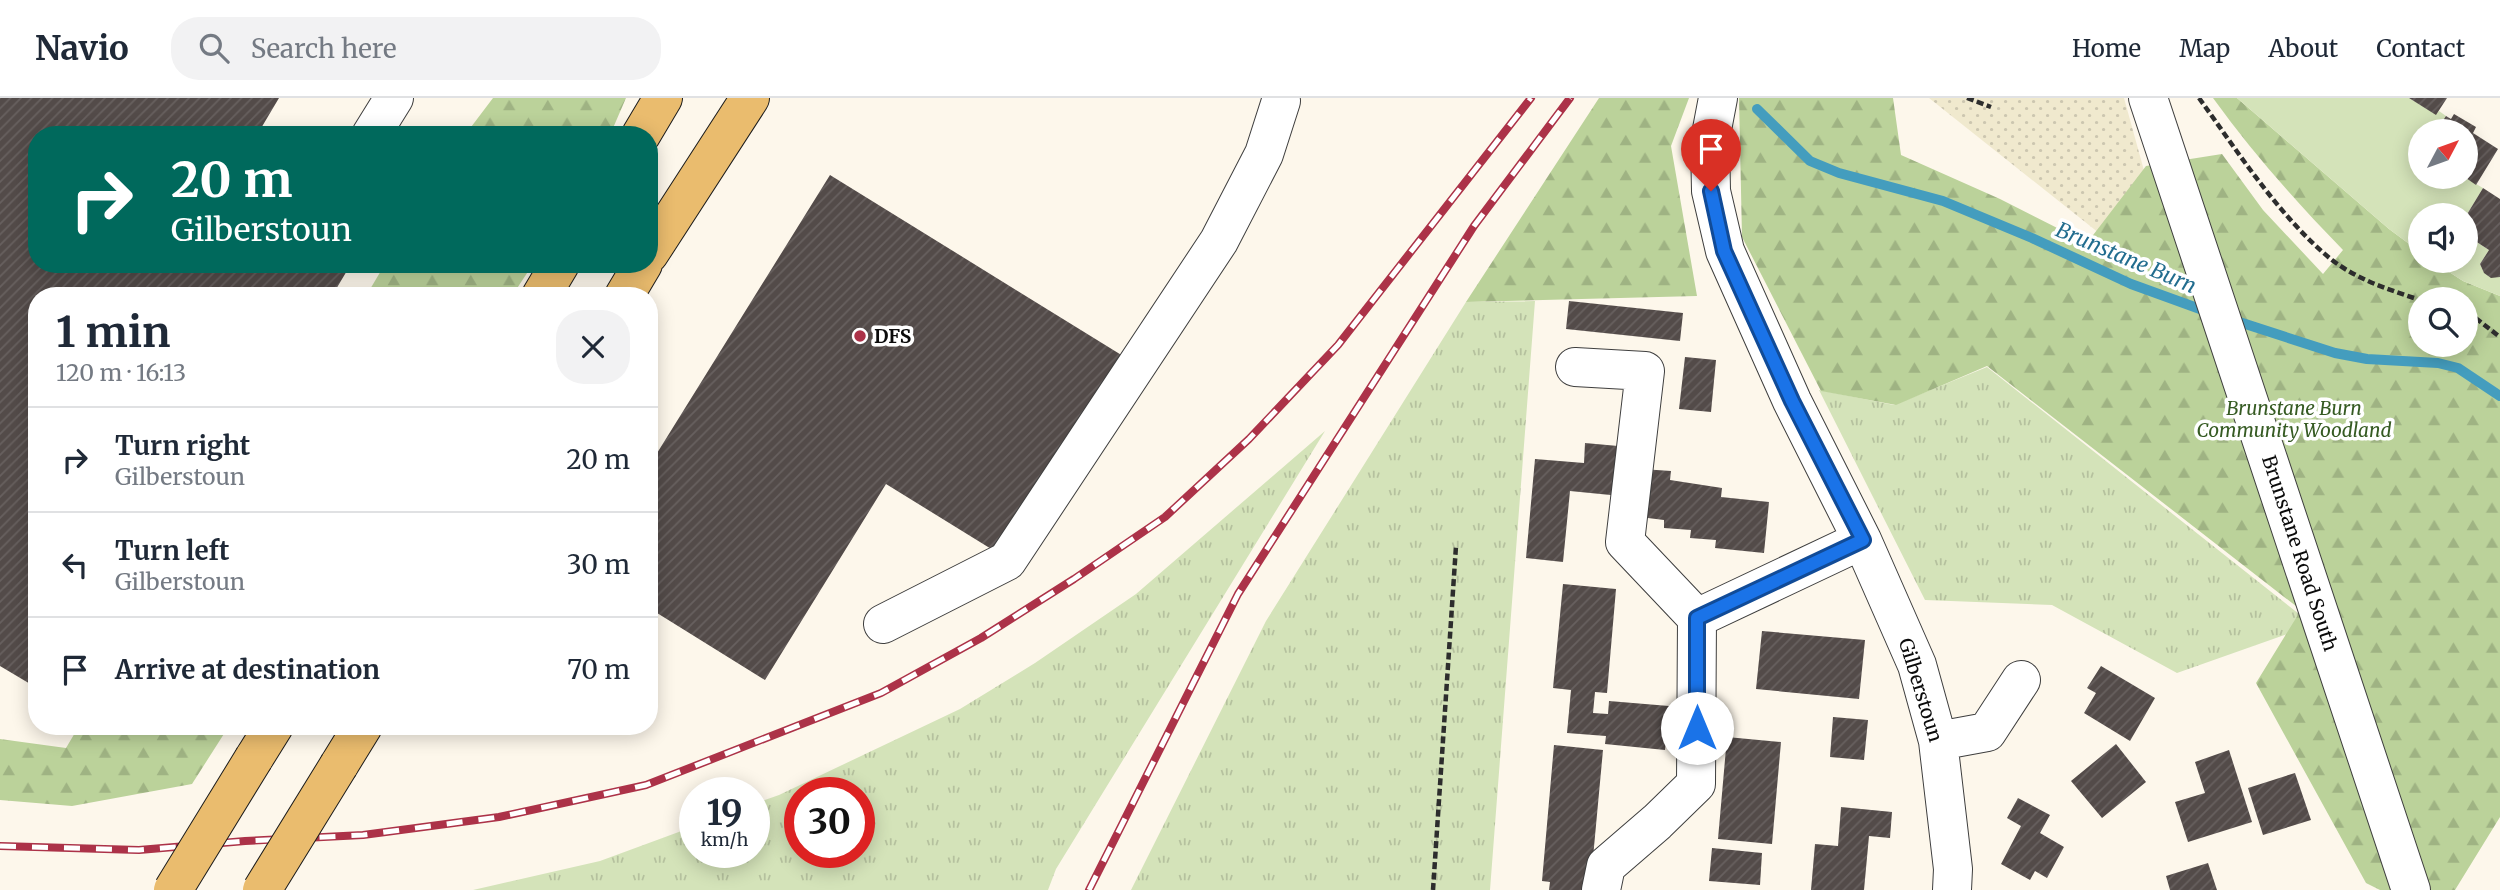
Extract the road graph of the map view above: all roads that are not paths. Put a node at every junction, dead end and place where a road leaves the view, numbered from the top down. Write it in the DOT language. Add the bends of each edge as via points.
graph roads {
  1 [pos="394,98"];
  2 [pos="663,98"];
  3 [pos="750,98"];
  4 [pos="1718,98"];
  5 [pos="2148,98"];
  6 [pos="1284,99"];
  7 [pos="377,126"];
  8 [pos="646,126"];
  9 [pos="658,240"];
  10 [pos="1575,368"];
  11 [pos="1863,540"];
  12 [pos="1697,618"];
  13 [pos="883,624"];
  14 [pos="2021,680"];
  15 [pos="357,735"];
  16 [pos="1938,740"];
  17 [pos="264,742"];
  18 [pos="173,890"];
  19 [pos="262,890"];
  20 [pos="1601,890"];
  21 [pos="1952,890"];
  22 [pos="2411,890"];
  1 -- 7 [label="street"];
  2 -- 8 [label="main road"];
  3 -- 9 [label="main road"];
  4 -- 11 [label="street, Gilberstoun" via="1710,140 1711,191 1724,251 1792,401"];
  5 -- 22 [label="street, Brunstane Road South"];
  6 -- 13 [label="street" via="1264,154 1219,241 1007,561"];
  10 -- 12 [label="street" via="1645,371 1625,542"];
  11 -- 12 [label="street"];
  11 -- 16 [label="street, Gilberstoun" via="1917,665"];
  12 -- 20 [label="street" via="1696,784 1606,866"];
  14 -- 16 [label="street" via="1987,732"];
  15 -- 19 [label="main road, bridge"];
  16 -- 21 [label="street, Gilberstoun"];
  17 -- 18 [label="main road, bridge"];
}
